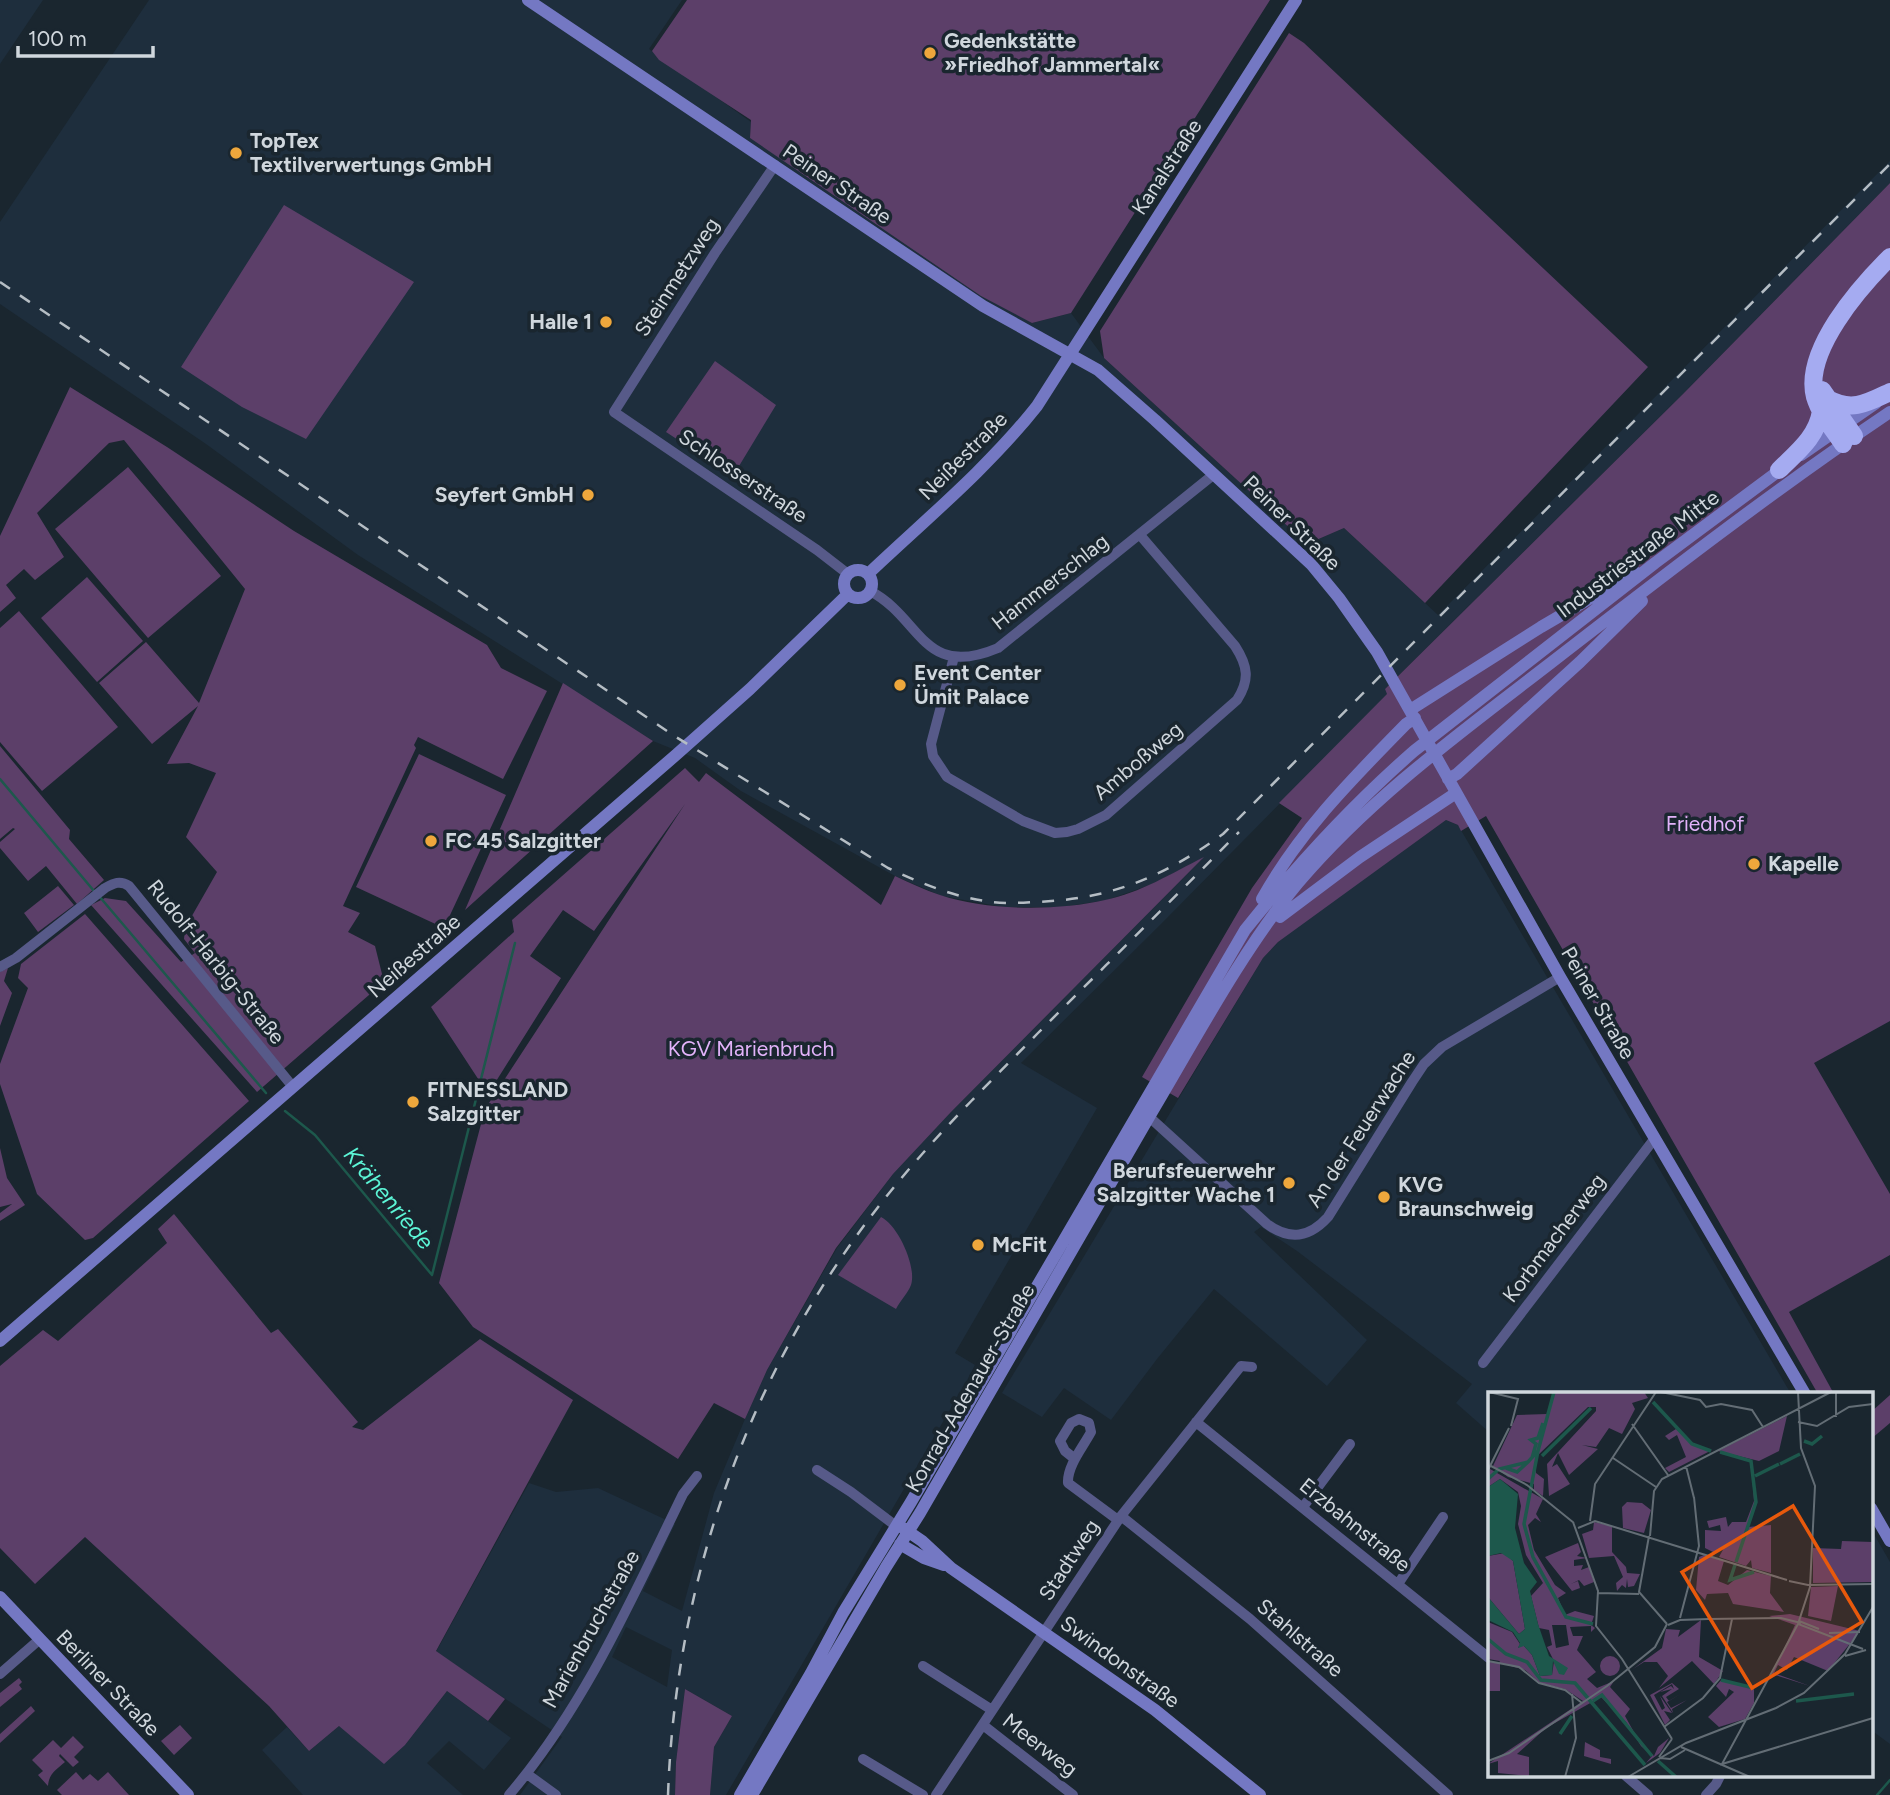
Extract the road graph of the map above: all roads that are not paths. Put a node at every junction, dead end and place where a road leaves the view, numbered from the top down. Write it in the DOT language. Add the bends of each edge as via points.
graph roads {
  1 [pos="528,0"];
  2 [pos="1296,0"];
  3 [pos="775,165"];
  4 [pos="1890,257"];
  5 [pos="1890,266"];
  6 [pos="1070,354"];
  7 [pos="1890,393"];
  8 [pos="1823,405"];
  9 [pos="614,412"];
  10 [pos="1890,412"];
  11 [pos="1844,434"];
  12 [pos="1779,470"];
  13 [pos="1213,475"];
  14 [pos="1140,535"];
  15 [pos="1693,552"];
  16 [pos="1654,564"];
  17 [pos="848,574"];
  18 [pos="868,574"];
  19 [pos="870,591"];
  20 [pos="848,594"];
  21 [pos="954,657"];
  22 [pos="1412,714"];
  23 [pos="1414,751"];
  24 [pos="1421,764"];
  25 [pos="1448,779"];
  26 [pos="1456,793"];
  27 [pos="1245,930"];
  28 [pos="1255,942"];
  29 [pos="0,967"];
  30 [pos="1560,977"];
  31 [pos="293,1087"];
  32 [pos="1142,1114"];
  33 [pos="1655,1138"];
  34 [pos="0,1341"];
  35 [pos="1483,1363"];
  36 [pos="1252,1367"];
  37 [pos="1804,1392"];
  38 [pos="1196,1422"];
  39 [pos="1350,1444"];
  40 [pos="1075,1459"];
  41 [pos="817,1469"];
  42 [pos="697,1476"];
  43 [pos="1303,1507"];
  44 [pos="1872,1510"];
  45 [pos="1443,1517"];
  46 [pos="1119,1518"];
  47 [pos="903,1528"];
  48 [pos="1890,1541"];
  49 [pos="900,1544"];
  50 [pos="951,1568"];
  51 [pos="1398,1584"];
  52 [pos="0,1597"];
  53 [pos="1045,1631"];
  54 [pos="40,1639"];
  55 [pos="1488,1657"];
  56 [pos="923,1666"];
  57 [pos="0,1674"];
  58 [pos="992,1710"];
  59 [pos="983,1725"];
  60 [pos="863,1759"];
  61 [pos="527,1774"];
  62 [pos="1628,1778"];
  63 [pos="1719,1778"];
  64 [pos="188,1795"];
  65 [pos="509,1795"];
  66 [pos="556,1795"];
  67 [pos="740,1795"];
  68 [pos="752,1795"];
  69 [pos="923,1795"];
  70 [pos="936,1795"];
  71 [pos="1073,1795"];
  72 [pos="1260,1795"];
  73 [pos="1448,1795"];
  74 [pos="1648,1795"];
  75 [pos="1706,1795"];
  1 -- 3 [label="street, Peiner Straße"];
  2 -- 6 [label="street, Kanalstraße"];
  3 -- 6 [label="street, Peiner Straße" via="983,306"];
  3 -- 9 [label="street, Steinmetzweg"];
  4 -- 8 [label="highway" via="1855,297 1824,346 1813,382 1815,397"];
  5 -- 8 [label="highway" via="1850,315 1827,353 1819,378"];
  6 -- 13 [label="street, Peiner Straße" via="1098,370"];
  6 -- 18 [label="street, Neißestraße" via="1020,427"];
  7 -- 8 [label="highway" via="1852,407"];
  7 -- 11 [label="street, Industriestraße Mitte"];
  8 -- 11 [label="highway"];
  8 -- 12 [label="highway" via="1813,435"];
  9 -- 17 [label="street, Schlosserstraße"];
  10 -- 11 [label="street, Industriestraße Mitte"];
  11 -- 12 [label="street, Industriestraße Mitte"];
  11 -- 15 [label="street, Industriestraße Mitte"];
  12 -- 16 [label="street, Industriestraße Mitte"];
  13 -- 14 [label="street, Hammerschlag"];
  13 -- 22 [label="street, Peiner Straße" via="1326,581 1377,652"];
  14 -- 21 [label="street, Hammerschlag" via="998,648"];
  14 -- 21 [label="street, Amboßweg" via="1235,646 1243,657 1247,678 1237,700 1106,815 1078,829 1055,833 1023,821 947,777 931,744"];
  15 -- 24 [label="street, Industriestraße Mitte"];
  15 -- 25 [label="street" via="1580,662"];
  16 -- 22 [label="street" via="1619,580"];
  16 -- 23 [label="street, Industriestraße Mitte"];
  17 -- 18 [label="street" via="856,570"];
  17 -- 20 [label="street" via="844,582"];
  18 -- 19 [label="street"];
  19 -- 20 [label="street" via="858,598"];
  19 -- 21 [label="street" via="895,609 930,647"];
  20 -- 31 [label="street, Neißestraße" via="677,754"];
  22 -- 25 [label="street, Peiner Straße"];
  22 -- 27 [label="street" via="1324,810 1275,877"];
  23 -- 27 [label="street, Konrad-Adenauer-Straße" via="1329,831"];
  24 -- 28 [label="street, Konrad-Adenauer-Straße" via="1317,862"];
  25 -- 26 [label="street, Peiner Straße"];
  26 -- 28 [label="street" via="1308,894"];
  26 -- 30 [label="street, Peiner Straße"];
  27 -- 32 [label="street, Konrad-Adenauer-Straße"];
  28 -- 32 [label="street, Konrad-Adenauer-Straße"];
  29 -- 31 [label="street, Rudolf-Harbig-Straße" via="105,888 118,882 129,886"];
  30 -- 32 [label="street, An der Feuerwache" via="1432,1056 1328,1217 1306,1234 1290,1235 1267,1224"];
  30 -- 33 [label="street, Peiner Straße"];
  31 -- 34 [label="street, Neißestraße"];
  32 -- 47 [label="street, Konrad-Adenauer-Straße"];
  33 -- 35 [label="street, Korbmacherweg"];
  33 -- 37 [label="street, Peiner Straße"];
  36 -- 38 [label="street, Stadtweg" via="1241,1366"];
  38 -- 43 [label="street, Erzbahnstraße"];
  38 -- 46 [label="street, Stadtweg"];
  39 -- 43 [label="street"];
  40 -- 46 [label="street, Stahlstraße" via="1068,1483"];
  41 -- 47 [label="street"];
  42 -- 61 [label="street, Marienbruchstraße" via="683,1494 590,1679"];
  43 -- 51 [label="street, Erzbahnstraße"];
  44 -- 48 [label="street"];
  45 -- 51 [label="street"];
  46 -- 53 [label="street, Stadtweg"];
  46 -- 73 [label="street, Stahlstraße" via="1250,1619"];
  47 -- 49 [label="street"];
  47 -- 50 [label="street, Swindonstraße"];
  47 -- 67 [label="street, Konrad-Adenauer-Straße" via="843,1613"];
  49 -- 50 [label="street, Swindonstraße"];
  49 -- 68 [label="street"];
  50 -- 53 [label="street, Swindonstraße"];
  51 -- 55 [label="street, Erzbahnstraße"];
  52 -- 54 [label="street, Berliner Straße"];
  53 -- 58 [label="street, Stadtweg"];
  53 -- 72 [label="street, Swindonstraße" via="1155,1710"];
  54 -- 57 [label="street"];
  54 -- 64 [label="street, Berliner Straße"];
  56 -- 58 [label="street"];
  58 -- 59 [label="street, Stadtweg"];
  59 -- 70 [label="street, Stadtweg"];
  59 -- 71 [label="street, Meerweg"];
  60 -- 69 [label="street"];
  61 -- 65 [label="street, Marienbruchstraße"];
  61 -- 66 [label="street"];
  62 -- 74 [label="street"];
  63 -- 75 [label="street"];
}
